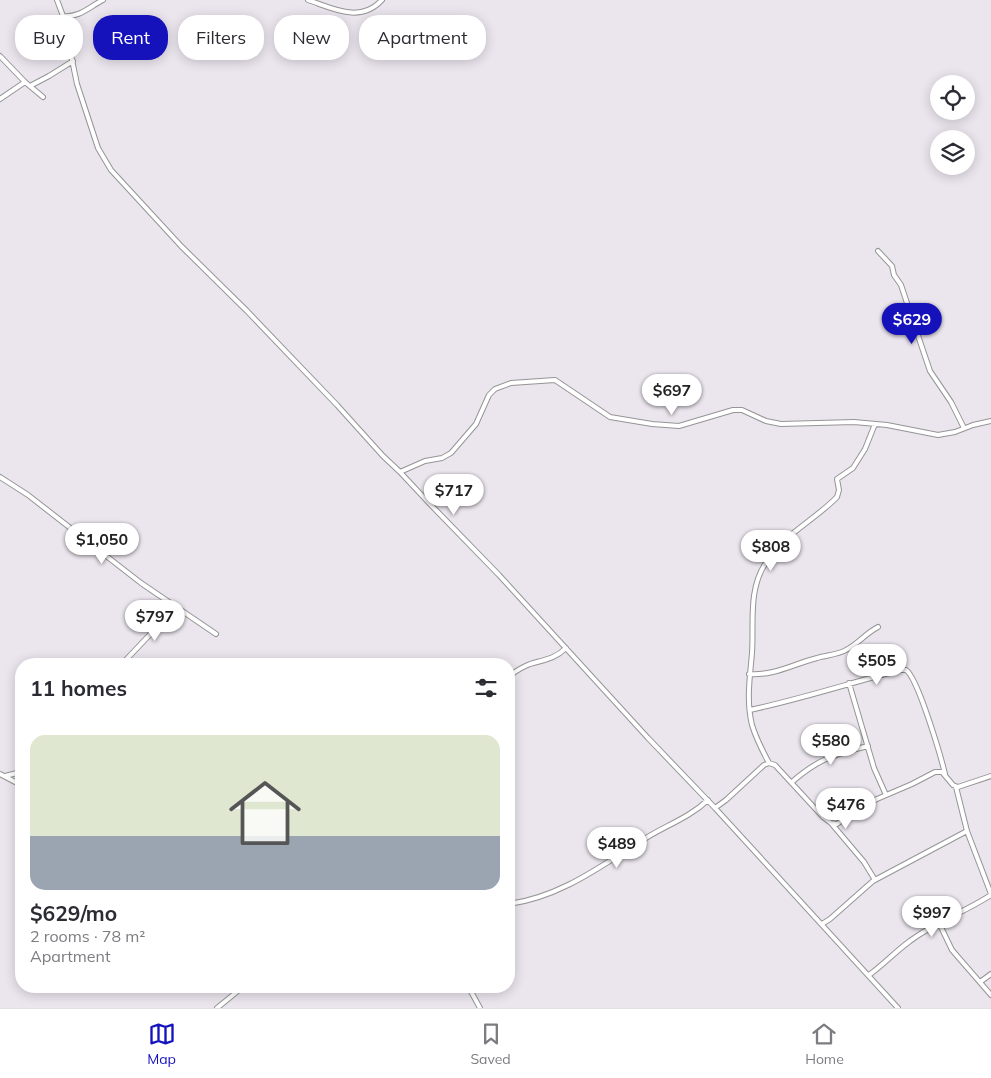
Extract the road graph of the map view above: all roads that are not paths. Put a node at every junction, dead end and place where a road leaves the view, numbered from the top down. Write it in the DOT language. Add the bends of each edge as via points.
graph roads {
  1 [pos="57,0"];
  2 [pos="103,0"];
  3 [pos="308,0"];
  4 [pos="382,0"];
  5 [pos="63,15"];
  6 [pos="76,15"];
  7 [pos="0,56"];
  8 [pos="73,61"];
  9 [pos="25,82"];
  10 [pos="30,86"];
  11 [pos="43,97"];
  12 [pos="0,99"];
  13 [pos="878,251"];
  14 [pos="991,421"];
  15 [pos="875,424"];
  16 [pos="964,428"];
  17 [pos="400,472"];
  18 [pos="0,477"];
  19 [pos="178,609"];
  20 [pos="878,627"];
  21 [pos="216,634"];
  22 [pos="566,648"];
  23 [pos="128,658"];
  24 [pos="515,672"];
  25 [pos="749,674"];
  26 [pos="850,683"];
  27 [pos="750,710"];
  28 [pos="868,746"];
  29 [pos="769,762"];
  30 [pos="0,774"];
  31 [pos="15,774"];
  32 [pos="945,774"];
  33 [pos="5,776"];
  34 [pos="991,776"];
  35 [pos="15,782"];
  36 [pos="792,782"];
  37 [pos="956,787"];
  38 [pos="886,795"];
  39 [pos="708,800"];
  40 [pos="716,808"];
  41 [pos="831,823"];
  42 [pos="967,832"];
  43 [pos="875,880"];
  44 [pos="991,894"];
  45 [pos="515,903"];
  46 [pos="939,923"];
  47 [pos="822,924"];
  48 [pos="991,974"];
  49 [pos="869,975"];
  50 [pos="980,982"];
  51 [pos="235,993"];
  52 [pos="472,993"];
  53 [pos="991,994"];
  54 [pos="217,1008"];
  55 [pos="480,1008"];
  56 [pos="898,1008"];
  1 -- 5 [label="street"];
  2 -- 6 [label="street"];
  3 -- 4 [label="street" via="347,13 357,13"];
  7 -- 9 [label="street"];
  8 -- 10 [label="street"];
  8 -- 17 [label="street" via="77,84 98,148 111,170"];
  9 -- 10 [label="street"];
  9 -- 12 [label="street"];
  10 -- 11 [label="street"];
  13 -- 16 [label="street" via="892,266 901,285 928,368"];
  14 -- 16 [label="street"];
  15 -- 16 [label="street" via="933,435"];
  15 -- 17 [label="street" via="781,424 742,410 679,426 652,424 610,417 555,380 537,380 495,389 476,424 451,453"];
  15 -- 25 [label="street" via="866,449 853,468 836,479 837,497 786,539 764,564 754,601"];
  17 -- 22 [label="street"];
  18 -- 19 [label="street"];
  19 -- 21 [label="street"];
  19 -- 23 [label="street"];
  20 -- 25 [label="street" via="838,653 776,672"];
  22 -- 24 [label="street" via="560,654"];
  22 -- 39 [label="street"];
  25 -- 27 [label="street"];
  26 -- 27 [label="street"];
  26 -- 28 [label="street"];
  26 -- 32 [label="street" via="900,670 910,673"];
  27 -- 29 [label="street" via="756,737"];
  28 -- 36 [label="street" via="825,758"];
  28 -- 38 [label="street"];
  29 -- 36 [label="street"];
  29 -- 40 [label="street"];
  30 -- 33 [label="street"];
  31 -- 33 [label="street"];
  32 -- 37 [label="street"];
  32 -- 38 [label="street" via="935,772"];
  33 -- 35 [label="street"];
  34 -- 37 [label="street"];
  36 -- 41 [label="street"];
  37 -- 42 [label="street"];
  38 -- 41 [label="street" via="859,808 840,823"];
  39 -- 40 [label="street"];
  39 -- 45 [label="street" via="580,880 537,898"];
  40 -- 47 [label="street"];
  41 -- 43 [label="street"];
  42 -- 43 [label="street"];
  42 -- 44 [label="street"];
  43 -- 47 [label="street"];
  44 -- 46 [label="street"];
  46 -- 49 [label="street" via="910,940"];
  46 -- 50 [label="street" via="952,950"];
  47 -- 49 [label="street"];
  48 -- 50 [label="street"];
  49 -- 56 [label="street"];
  50 -- 53 [label="street"];
  51 -- 54 [label="street"];
  52 -- 55 [label="street"];
}
